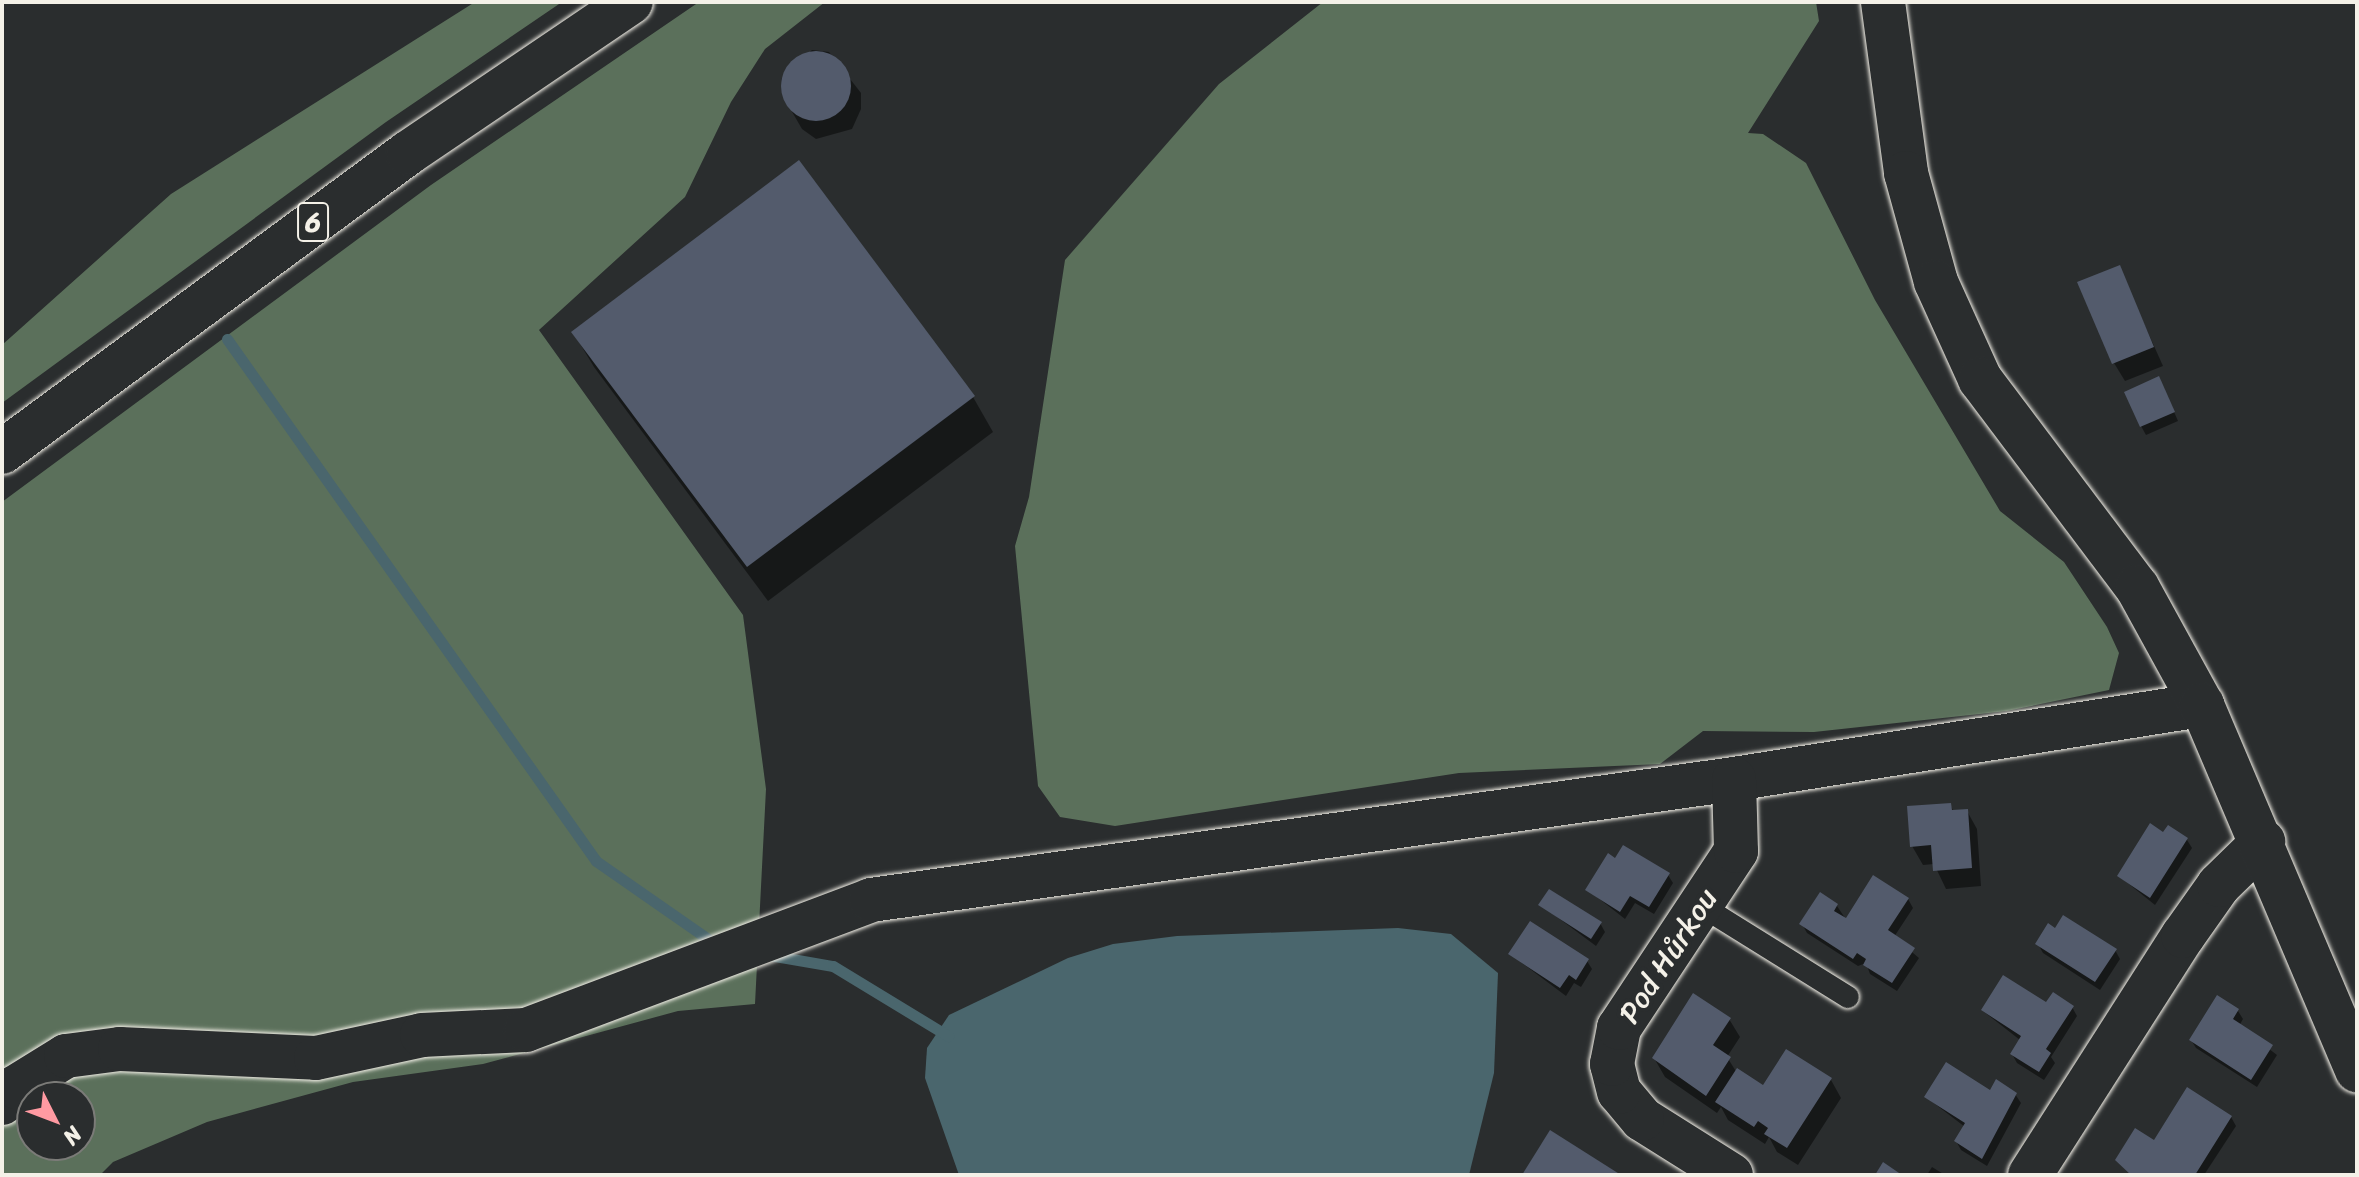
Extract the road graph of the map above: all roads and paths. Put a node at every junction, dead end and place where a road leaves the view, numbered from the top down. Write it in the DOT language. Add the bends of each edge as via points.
graph roads {
  1 [pos="631,2"];
  2 [pos="1883,2"];
  3 [pos="2,452"];
  4 [pos="2202,705"];
  5 [pos="1734,779"];
  6 [pos="2263,842"];
  7 [pos="1700,905"];
  8 [pos="1848,997"];
  9 [pos="2351,1055"];
  10 [pos="2,1103"];
  11 [pos="1731,1175"];
  12 [pos="2030,1175"];
  1 -- 3 [label="street, 6" via="370,180"];
  2 -- 4 [label="street" via="1906,173 1936,282 1980,379 2137,587"];
  4 -- 5 [label="street"];
  4 -- 6 [label="street"];
  5 -- 7 [label="street, Pod Hůrkou" via="1736,851"];
  5 -- 10 [label="street" via="871,900 526,1030 422,1035 316,1058 120,1049 66,1056 16,1087"];
  6 -- 9 [label="street"];
  6 -- 12 [label="street" via="2219,885 2183,936"];
  7 -- 8 [label="lane"];
  7 -- 11 [label="street, Pod Hůrkou" via="1619,1028 1612,1064 1619,1092 1642,1119"];
}
